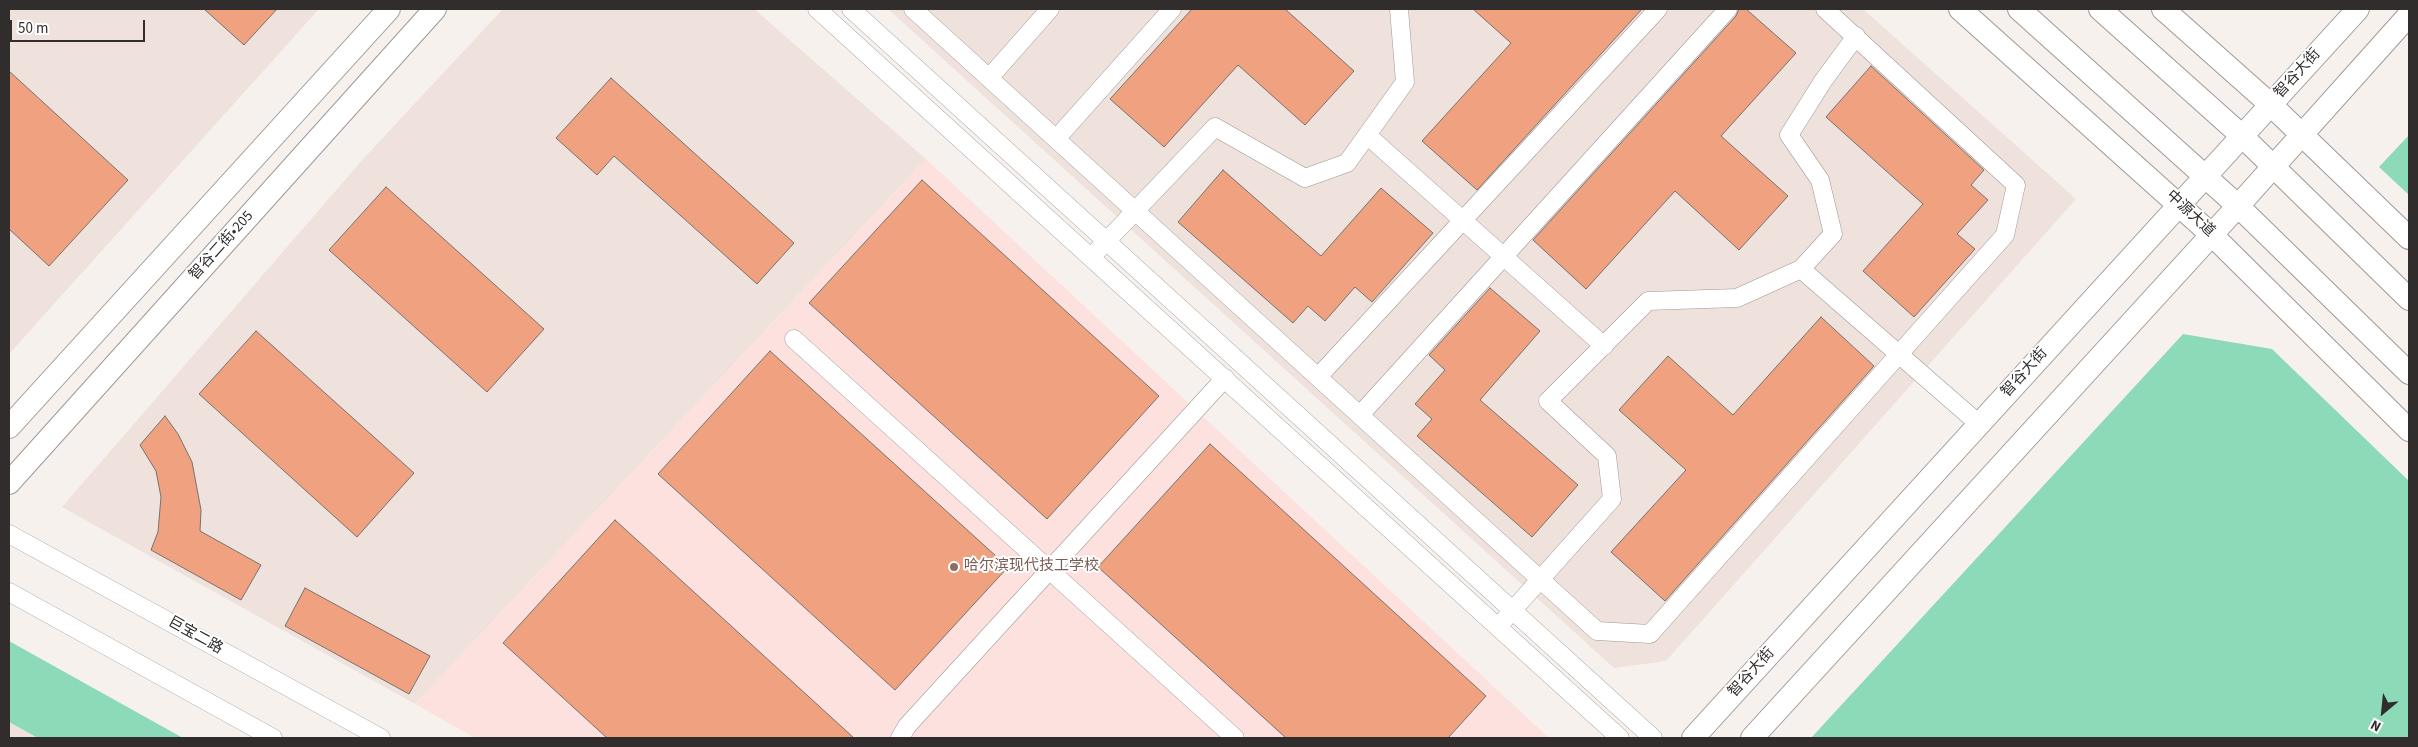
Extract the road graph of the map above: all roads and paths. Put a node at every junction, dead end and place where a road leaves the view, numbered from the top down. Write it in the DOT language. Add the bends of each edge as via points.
graph roads {
  1 [pos="389,9"];
  2 [pos="435,9"];
  3 [pos="817,9"];
  4 [pos="913,9"];
  5 [pos="1050,9"];
  6 [pos="1172,9"];
  7 [pos="1399,9"];
  8 [pos="1658,9"];
  9 [pos="1728,9"];
  10 [pos="1826,9"];
  11 [pos="1960,9"];
  12 [pos="2019,9"];
  13 [pos="2100,9"];
  14 [pos="2163,9"];
  15 [pos="2358,9"];
  16 [pos="854,10"];
  17 [pos="2409,16"];
  18 [pos="838,28"];
  19 [pos="1856,36"];
  20 [pos="988,78"];
  21 [pos="2271,105"];
  22 [pos="1367,135"];
  23 [pos="2301,135"];
  24 [pos="2242,136"];
  25 [pos="1056,139"];
  26 [pos="2272,166"];
  27 [pos="2204,177"];
  28 [pos="2179,204"];
  29 [pos="2238,206"];
  30 [pos="1135,211"];
  31 [pos="1463,220"];
  32 [pos="2212,234"];
  33 [pos="2409,238"];
  34 [pos="1106,242"];
  35 [pos="1091,257"];
  36 [pos="1504,257"];
  37 [pos="1801,269"];
  38 [pos="2409,299"];
  39 [pos="794,339"];
  40 [pos="1604,346"];
  41 [pos="1899,354"];
  42 [pos="2409,373"];
  43 [pos="1318,377"];
  44 [pos="1225,378"];
  45 [pos="1360,415"];
  46 [pos="1979,424"];
  47 [pos="9,427"];
  48 [pos="2409,430"];
  49 [pos="9,483"];
  50 [pos="9,534"];
  51 [pos="1049,570"];
  52 [pos="1540,580"];
  53 [pos="9,592"];
  54 [pos="1512,612"];
  55 [pos="1499,626"];
  56 [pos="274,738"];
  57 [pos="381,738"];
  58 [pos="900,738"];
  59 [pos="1235,738"];
  60 [pos="1620,738"];
  61 [pos="1653,738"];
  62 [pos="1693,738"];
  63 [pos="1752,738"];
  1 -- 47 [label="main road"];
  2 -- 49 [label="main road, 智谷二街•205"];
  3 -- 18 [label="street"];
  4 -- 20 [label="street"];
  5 -- 20 [label="street"];
  6 -- 25 [label="street"];
  7 -- 22 [label="street" via="1405,82"];
  8 -- 31 [label="street"];
  9 -- 36 [label="street"];
  10 -- 19 [label="street"];
  11 -- 28 [label="main road, 中源大道"];
  12 -- 27 [label="main road"];
  13 -- 24 [label="main road"];
  14 -- 21 [label="main road"];
  15 -- 21 [label="main road, 智谷大街"];
  16 -- 18 [label="street"];
  16 -- 34 [label="street"];
  17 -- 23 [label="main road"];
  18 -- 35 [label="street"];
  19 -- 37 [label="street" via="1789,135 1820,180 1833,234"];
  19 -- 41 [label="street" via="2016,185 2005,235"];
  20 -- 25 [label="street"];
  21 -- 23 [label="main road"];
  21 -- 24 [label="main road, 智谷大街"];
  22 -- 30 [label="street" via="1347,163 1305,178 1215,127"];
  22 -- 31 [label="street"];
  23 -- 26 [label="main road"];
  23 -- 33 [label="main road"];
  24 -- 26 [label="main road"];
  24 -- 27 [label="main road, 智谷大街"];
  25 -- 30 [label="street"];
  26 -- 29 [label="main road"];
  26 -- 38 [label="main road"];
  27 -- 28 [label="main road, 智谷大街"];
  27 -- 29 [label="main road"];
  28 -- 32 [label="main road, 中源大道"];
  28 -- 46 [label="main road, 智谷大街"];
  29 -- 32 [label="main road"];
  29 -- 42 [label="main road"];
  30 -- 34 [label="street"];
  30 -- 43 [label="street"];
  31 -- 36 [label="street"];
  31 -- 43 [label="street"];
  32 -- 48 [label="main road, 中源大道"];
  32 -- 63 [label="main road"];
  34 -- 35 [label="street"];
  34 -- 54 [label="street"];
  35 -- 44 [label="street"];
  36 -- 40 [label="street"];
  36 -- 45 [label="street"];
  37 -- 40 [label="street" via="1737,298 1648,301"];
  37 -- 41 [label="street"];
  39 -- 51 [label="street"];
  40 -- 52 [label="street" via="1548,402 1607,456 1612,499"];
  41 -- 46 [label="street"];
  41 -- 52 [label="street" via="1650,634 1598,631"];
  43 -- 45 [label="street"];
  44 -- 51 [label="street"];
  44 -- 55 [label="street"];
  45 -- 52 [label="street"];
  46 -- 62 [label="main road, 智谷大街"];
  50 -- 57 [label="street, 巨宝二路"];
  51 -- 58 [label="street" via="906,726"];
  51 -- 59 [label="street"];
  52 -- 54 [label="street"];
  53 -- 56 [label="street"];
  54 -- 55 [label="street"];
  54 -- 61 [label="street"];
  55 -- 60 [label="street"];
}
